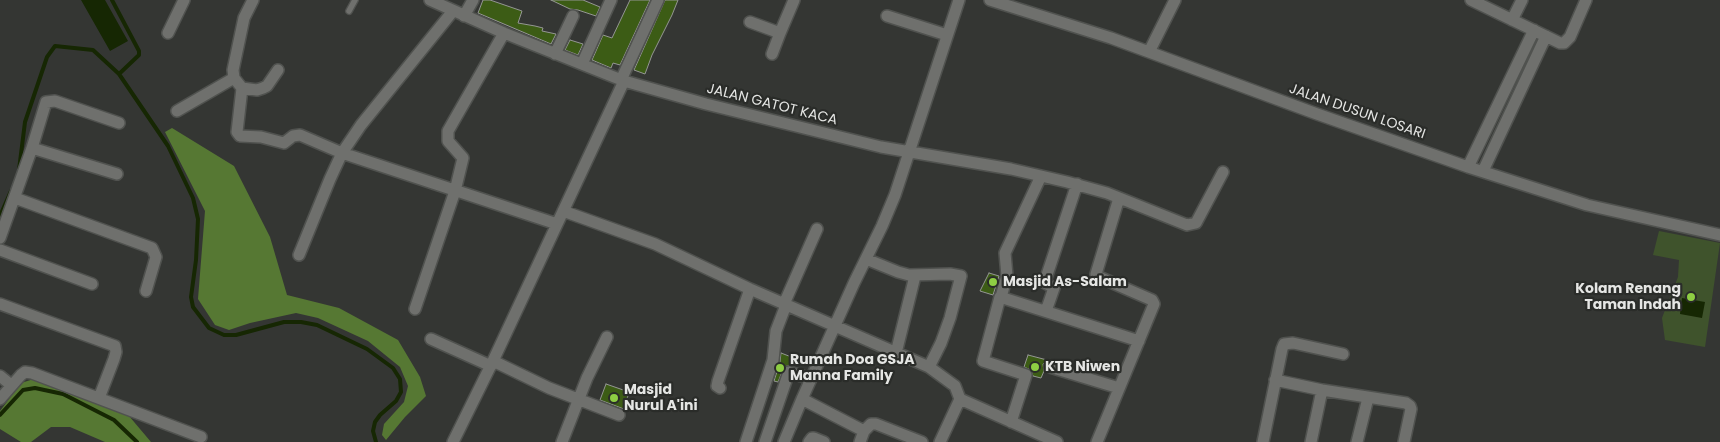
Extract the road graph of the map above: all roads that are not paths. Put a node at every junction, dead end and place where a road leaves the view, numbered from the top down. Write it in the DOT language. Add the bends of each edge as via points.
graph roads {
  1 [pos="184,0"];
  2 [pos="252,0"];
  3 [pos="355,0"];
  4 [pos="430,0"];
  5 [pos="473,0"];
  6 [pos="611,0"];
  7 [pos="658,0"];
  8 [pos="794,0"];
  9 [pos="959,0"];
  10 [pos="990,0"];
  11 [pos="1175,0"];
  12 [pos="1471,0"];
  13 [pos="1522,0"];
  14 [pos="1586,0"];
  15 [pos="350,11"];
  16 [pos="452,11"];
  17 [pos="464,16"];
  18 [pos="573,16"];
  19 [pos="887,16"];
  20 [pos="1512,20"];
  21 [pos="750,22"];
  22 [pos="1534,30"];
  23 [pos="504,32"];
  24 [pos="168,33"];
  25 [pos="780,33"];
  26 [pos="947,35"];
  27 [pos="1546,36"];
  28 [pos="1149,52"];
  29 [pos="555,54"];
  30 [pos="772,54"];
  31 [pos="582,64"];
  32 [pos="278,70"];
  33 [pos="234,78"];
  34 [pos="622,80"];
  35 [pos="242,88"];
  36 [pos="177,111"];
  37 [pos="119,123"];
  38 [pos="32,148"];
  39 [pos="910,151"];
  40 [pos="342,153"];
  41 [pos="1468,166"];
  42 [pos="1483,171"];
  43 [pos="1222,172"];
  44 [pos="117,174"];
  45 [pos="1041,176"];
  46 [pos="1077,184"];
  47 [pos="455,191"];
  48 [pos="15,198"];
  49 [pos="1119,198"];
  50 [pos="563,211"];
  51 [pos="556,224"];
  52 [pos="817,229"];
  53 [pos="1720,234"];
  54 [pos="0,238"];
  55 [pos="0,250"];
  56 [pos="300,255"];
  57 [pos="866,259"];
  58 [pos="915,276"];
  59 [pos="92,284"];
  60 [pos="750,289"];
  61 [pos="146,291"];
  62 [pos="1001,297"];
  63 [pos="0,304"];
  64 [pos="785,304"];
  65 [pos="415,309"];
  66 [pos="1046,311"];
  67 [pos="834,327"];
  68 [pos="607,336"];
  69 [pos="431,339"];
  70 [pos="1139,341"];
  71 [pos="896,353"];
  72 [pos="1343,354"];
  73 [pos="492,363"];
  74 [pos="1050,367"];
  75 [pos="928,368"];
  76 [pos="0,376"];
  77 [pos="811,379"];
  78 [pos="1275,380"];
  79 [pos="11,385"];
  80 [pos="720,388"];
  81 [pos="1119,388"];
  82 [pos="1322,390"];
  83 [pos="99,398"];
  84 [pos="1368,398"];
  85 [pos="0,399"];
  86 [pos="802,399"];
  87 [pos="960,399"];
  88 [pos="578,400"];
  89 [pos="619,414"];
  90 [pos="1011,422"];
  91 [pos="201,437"];
  92 [pos="862,437"];
  93 [pos="453,442"];
  94 [pos="562,442"];
  95 [pos="746,442"];
  96 [pos="765,442"];
  97 [pos="784,442"];
  98 [pos="809,442"];
  99 [pos="824,442"];
  100 [pos="922,442"];
  101 [pos="940,442"];
  102 [pos="1058,442"];
  103 [pos="1097,442"];
  104 [pos="1263,442"];
  105 [pos="1311,442"];
  106 [pos="1357,442"];
  107 [pos="1404,442"];
  1 -- 24 [label="street"];
  2 -- 33 [label="street" via="235,56"];
  3 -- 15 [label="lane"];
  4 -- 16 [label="street, JALAN GATOT KACA"];
  5 -- 17 [label="street"];
  6 -- 31 [label="street"];
  7 -- 34 [label="street"];
  8 -- 25 [label="street"];
  9 -- 26 [label="street"];
  10 -- 28 [label="street, JALAN DUSUN LOSARI"];
  11 -- 28 [label="street"];
  12 -- 20 [label="street"];
  13 -- 20 [label="street"];
  14 -- 27 [label="street" via="1568,41 1560,43"];
  16 -- 17 [label="street, JALAN GATOT KACA"];
  16 -- 40 [label="street"];
  17 -- 23 [label="street, JALAN GATOT KACA"];
  18 -- 29 [label="street"];
  19 -- 26 [label="street"];
  20 -- 22 [label="street"];
  21 -- 25 [label="street"];
  22 -- 27 [label="street"];
  22 -- 41 [label="street"];
  23 -- 29 [label="street, JALAN GATOT KACA"];
  23 -- 47 [label="street" via="448,131 448,141 463,158"];
  25 -- 30 [label="street"];
  26 -- 39 [label="street"];
  27 -- 42 [label="street"];
  28 -- 41 [label="street, JALAN DUSUN LOSARI"];
  29 -- 31 [label="street, JALAN GATOT KACA"];
  31 -- 34 [label="street, JALAN GATOT KACA"];
  32 -- 35 [label="street" via="263,88"];
  33 -- 35 [label="street"];
  33 -- 36 [label="street"];
  34 -- 39 [label="street, JALAN GATOT KACA" via="706,104 881,147"];
  34 -- 50 [label="street"];
  35 -- 40 [label="street" via="237,132 240,136 284,143 300,135"];
  37 -- 38 [label="street" via="54,101 46,102"];
  38 -- 44 [label="street"];
  38 -- 48 [label="street"];
  39 -- 45 [label="street, JALAN GATOT KACA"];
  39 -- 57 [label="street" via="889,210"];
  40 -- 47 [label="street"];
  40 -- 56 [label="street"];
  41 -- 42 [label="street, JALAN DUSUN LOSARI"];
  42 -- 53 [label="street, JALAN DUSUN LOSARI" via="1587,205"];
  43 -- 49 [label="street, JALAN GATOT KACA" via="1193,225"];
  45 -- 46 [label="street, JALAN GATOT KACA"];
  45 -- 62 [label="street" via="1005,253 1007,276"];
  46 -- 49 [label="street, JALAN GATOT KACA"];
  46 -- 66 [label="street" via="1044,281 1054,288"];
  47 -- 51 [label="street"];
  47 -- 65 [label="street"];
  48 -- 54 [label="street"];
  48 -- 61 [label="street" via="152,248 156,257"];
  49 -- 70 [label="street" via="1096,274 1154,302"];
  50 -- 51 [label="street"];
  50 -- 60 [label="street" via="655,244"];
  51 -- 73 [label="street"];
  52 -- 64 [label="street"];
  55 -- 59 [label="street"];
  57 -- 58 [label="street"];
  57 -- 67 [label="street"];
  58 -- 71 [label="street"];
  58 -- 75 [label="street" via="950,274 961,277 941,343"];
  60 -- 64 [label="street"];
  60 -- 80 [label="street" via="718,381"];
  62 -- 66 [label="street"];
  62 -- 90 [label="street" via="983,361 1026,375"];
  63 -- 83 [label="street" via="115,346 114,359"];
  64 -- 67 [label="street"];
  64 -- 95 [label="street" via="776,331 773,360"];
  66 -- 70 [label="street"];
  67 -- 71 [label="street"];
  67 -- 77 [label="street"];
  68 -- 88 [label="street"];
  69 -- 73 [label="street"];
  70 -- 81 [label="street"];
  71 -- 75 [label="street"];
  72 -- 78 [label="street" via="1288,342 1282,349"];
  73 -- 88 [label="street"];
  73 -- 93 [label="street"];
  74 -- 81 [label="street"];
  75 -- 87 [label="street" via="955,386"];
  76 -- 79 [label="street"];
  77 -- 86 [label="street"];
  77 -- 96 [label="street" via="789,372"];
  78 -- 82 [label="street"];
  78 -- 104 [label="street"];
  79 -- 83 [label="street" via="25,372 32,373"];
  79 -- 85 [label="street"];
  81 -- 103 [label="street"];
  82 -- 84 [label="street"];
  82 -- 105 [label="street"];
  83 -- 91 [label="street"];
  84 -- 106 [label="street"];
  84 -- 107 [label="street" via="1410,406"];
  86 -- 92 [label="street"];
  86 -- 97 [label="street"];
  87 -- 90 [label="street"];
  87 -- 101 [label="street"];
  88 -- 89 [label="street"];
  88 -- 94 [label="street"];
  90 -- 102 [label="street"];
  92 -- 100 [label="street" via="871,424 876,424"];
  98 -- 99 [label="street" via="812,438"];
}
